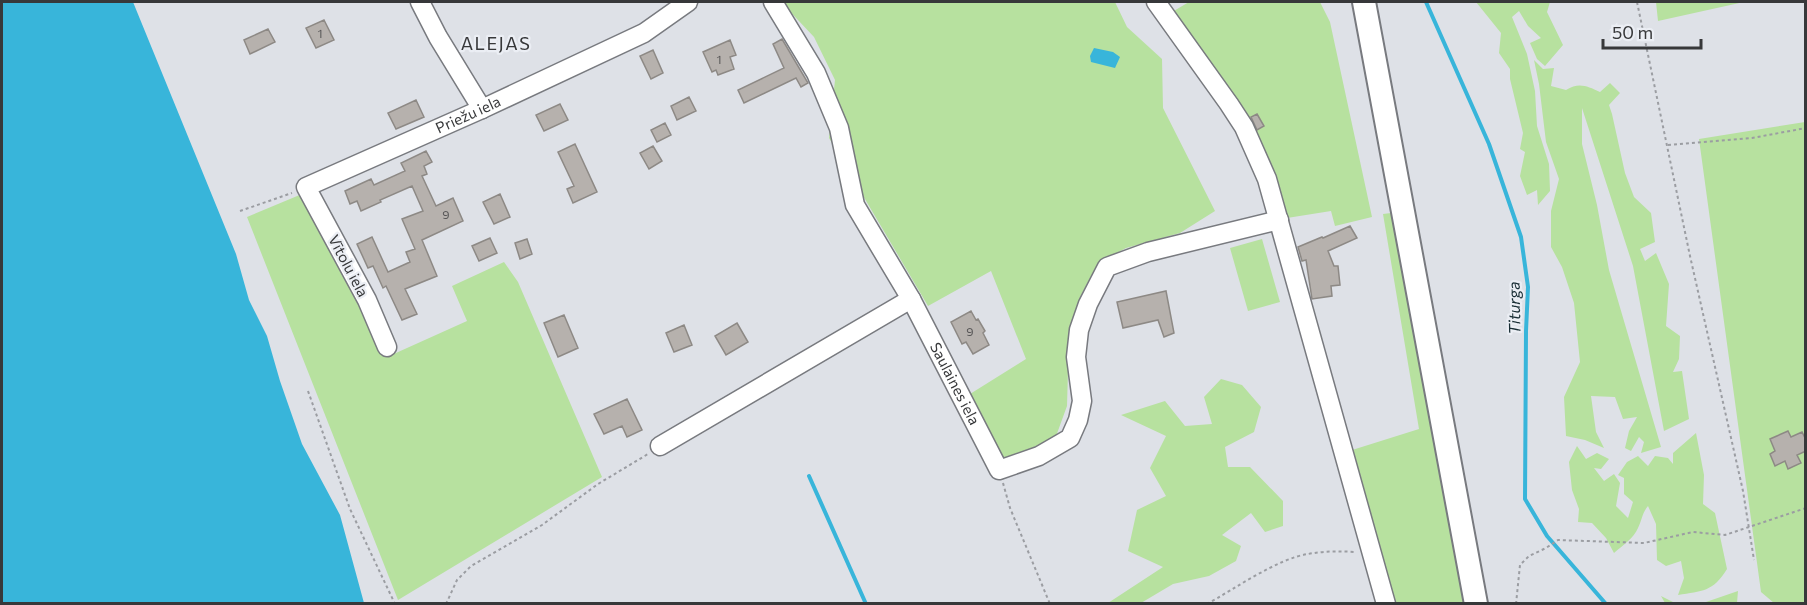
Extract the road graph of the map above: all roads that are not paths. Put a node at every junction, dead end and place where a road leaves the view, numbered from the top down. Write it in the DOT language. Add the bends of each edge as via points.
graph roads {
  1 [pos="420,2"];
  2 [pos="688,2"];
  3 [pos="773,2"];
  4 [pos="1156,2"];
  5 [pos="1364,2"];
  6 [pos="482,109"];
  7 [pos="306,187"];
  8 [pos="1279,220"];
  9 [pos="911,299"];
  10 [pos="387,347"];
  11 [pos="660,446"];
  12 [pos="1386,603"];
  13 [pos="1476,603"];
  1 -- 6 [label="street"];
  2 -- 6 [label="street, Priežu iela" via="644,33"];
  3 -- 9 [label="street, Saulaines iela" via="816,73 839,128 855,205"];
  4 -- 8 [label="street" via="1244,127 1268,179"];
  5 -- 13 [label="main road"];
  6 -- 7 [label="street, Priežu iela"];
  7 -- 10 [label="street, Vītolu iela" via="367,300"];
  8 -- 9 [label="street, Saulaines iela" via="1148,252 1107,267 1079,330 1076,357 1082,401 1070,438 1039,456 999,470"];
  8 -- 12 [label="street"];
  9 -- 11 [label="street"];
}
